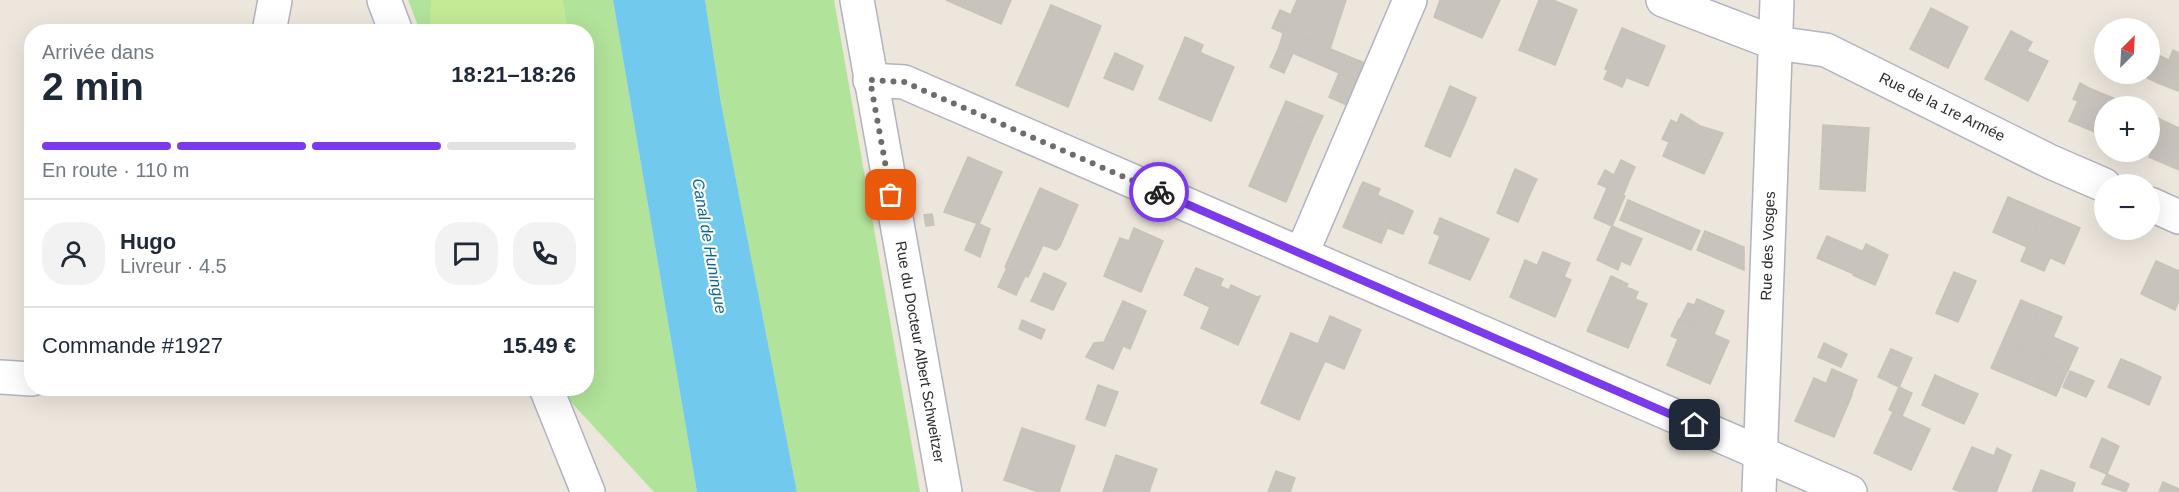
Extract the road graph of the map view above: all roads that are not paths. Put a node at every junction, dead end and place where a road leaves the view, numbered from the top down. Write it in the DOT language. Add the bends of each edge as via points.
graph roads {
  1 [pos="275,0"];
  2 [pos="384,0"];
  3 [pos="857,0"];
  4 [pos="1410,0"];
  5 [pos="1663,0"];
  6 [pos="1777,0"];
  7 [pos="270,24"];
  8 [pos="393,24"];
  9 [pos="1775,43"];
  10 [pos="870,80"];
  11 [pos="2094,181"];
  12 [pos="2160,208"];
  13 [pos="2179,217"];
  14 [pos="1302,253"];
  15 [pos="0,377"];
  16 [pos="24,378"];
  17 [pos="549,396"];
  18 [pos="1760,454"];
  19 [pos="588,492"];
  20 [pos="945,492"];
  21 [pos="1759,492"];
  22 [pos="1850,492"];
  1 -- 7 [label="street"];
  2 -- 8 [label="street"];
  3 -- 10 [label="street, Rue du Docteur Albert Schweitzer"];
  4 -- 14 [label="street"];
  5 -- 9 [label="street, Rue de la 1re Armée"];
  6 -- 9 [label="street, Rue des Vosges"];
  9 -- 11 [label="street, Rue de la 1re Armée" via="1826,50"];
  9 -- 18 [label="street, Rue des Vosges"];
  10 -- 14 [label="street" via="904,82"];
  10 -- 20 [label="street, Rue du Docteur Albert Schweitzer"];
  12 -- 13 [label="street"];
  14 -- 18 [label="street"];
  15 -- 16 [label="street"];
  17 -- 19 [label="street"];
  18 -- 21 [label="street, Rue des Vosges"];
  18 -- 22 [label="street"];
}
